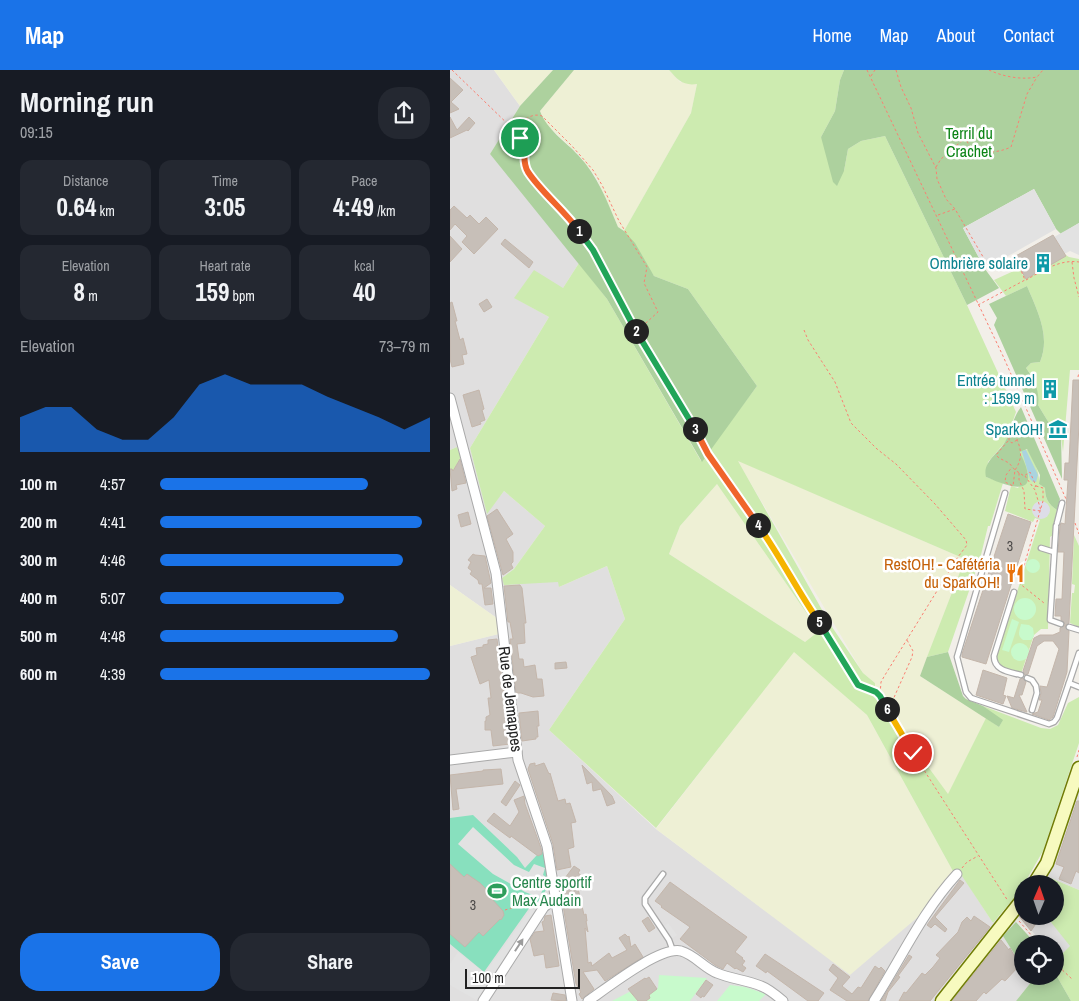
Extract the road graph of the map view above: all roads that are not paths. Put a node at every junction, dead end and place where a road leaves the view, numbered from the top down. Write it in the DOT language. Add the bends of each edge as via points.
graph roads {
  1 [pos="450,398"];
  2 [pos="1005,493"];
  3 [pos="1062,503"];
  4 [pos="1041,548"];
  5 [pos="1054,552"];
  6 [pos="1014,592"];
  7 [pos="1061,624"];
  8 [pos="1069,627"];
  9 [pos="1079,630"];
  10 [pos="1079,653"];
  11 [pos="1022,676"];
  12 [pos="1027,678"];
  13 [pos="1069,682"];
  14 [pos="1079,687"];
  15 [pos="1032,710"];
  16 [pos="517,752"];
  17 [pos="450,760"];
  18 [pos="1079,768"];
  19 [pos="663,874"];
  20 [pos="957,874"];
  21 [pos="1040,875"];
  22 [pos="556,901"];
  23 [pos="1014,911"];
  24 [pos="673,951"];
  25 [pos="483,1001"];
  26 [pos="572,1001"];
  27 [pos="588,1001"];
  28 [pos="783,1001"];
  29 [pos="874,1001"];
  30 [pos="942,1001"];
  1 -- 16 [label="street, Rue de Jemappes" via="496,573"];
  2 -- 13 [label="lane" via="957,657 966,692 971,698 1048,724 1057,718"];
  3 -- 5 [label="lane"];
  4 -- 5 [label="lane"];
  5 -- 7 [label="lane" via="1050,620"];
  6 -- 11 [label="lane" via="994,662 998,668"];
  8 -- 9 [label="lane"];
  10 -- 13 [label="lane"];
  12 -- 15 [label="lane" via="1032,680 1037,690"];
  13 -- 14 [label="lane"];
  16 -- 17 [label="street"];
  16 -- 22 [label="street, Rue de Jemappes" via="546,846"];
  18 -- 21 [label="main road" via="1047,863"];
  19 -- 24 [label="lane" via="645,898 645,904"];
  20 -- 29 [label="street" via="932,905"];
  25 -- 22 [label="street, one-way" via="544,907"];
  22 -- 26 [label="street, Rue de Jemappes"];
  23 -- 30 [label="main road"];
  24 -- 27 [label="street" via="651,959"];
  24 -- 28 [label="street" via="690,955 718,973 761,986"];
}
